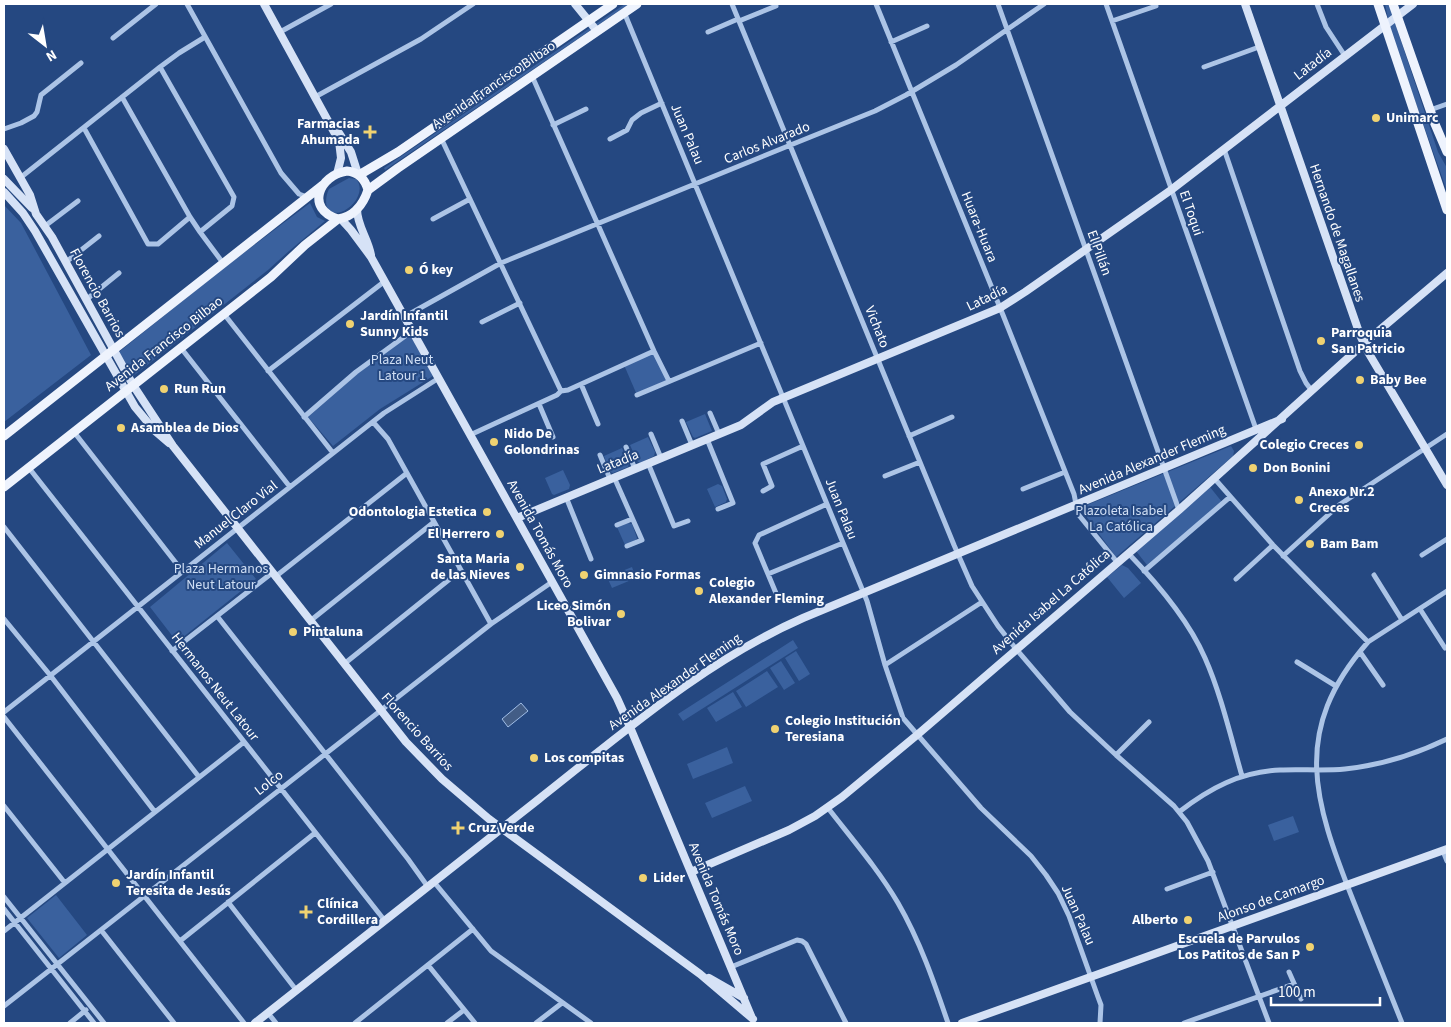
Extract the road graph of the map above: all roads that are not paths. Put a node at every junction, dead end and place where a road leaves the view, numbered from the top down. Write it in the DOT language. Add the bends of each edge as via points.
graph roads {
  1 [pos="156,4"];
  2 [pos="187,4"];
  3 [pos="264,4"];
  4 [pos="331,4"];
  5 [pos="473,4"];
  6 [pos="575,4"];
  7 [pos="613,4"];
  8 [pos="637,4"];
  9 [pos="732,4"];
  10 [pos="876,4"];
  11 [pos="998,4"];
  12 [pos="1044,4"];
  13 [pos="1106,4"];
  14 [pos="1155,4"];
  15 [pos="1245,4"];
  16 [pos="1317,4"];
  17 [pos="1378,4"];
  18 [pos="1393,4"];
  19 [pos="1413,4"];
  20 [pos="776,6"];
  21 [pos="624,12"];
  22 [pos="1397,16"];
  23 [pos="739,20"];
  24 [pos="588,21"];
  25 [pos="1112,21"];
  26 [pos="1386,24"];
  27 [pos="926,26"];
  28 [pos="1007,29"];
  29 [pos="280,32"];
  30 [pos="597,32"];
  31 [pos="708,32"];
  32 [pos="205,37"];
  33 [pos="113,38"];
  34 [pos="891,42"];
  35 [pos="1259,46"];
  36 [pos="1345,56"];
  37 [pos="82,63"];
  38 [pos="160,67"];
  39 [pos="1204,67"];
  40 [pos="532,76"];
  41 [pos="912,92"];
  42 [pos="122,97"];
  43 [pos="315,97"];
  44 [pos="662,103"];
  45 [pos="1447,104"];
  46 [pos="1279,106"];
  47 [pos="586,109"];
  48 [pos="1430,110"];
  49 [pos="330,122"];
  50 [pos="553,124"];
  51 [pos="84,128"];
  52 [pos="4,129"];
  53 [pos="441,138"];
  54 [pos="610,139"];
  55 [pos="790,145"];
  56 [pos="4,148"];
  57 [pos="1224,149"];
  58 [pos="1447,152"];
  59 [pos="337,174"];
  60 [pos="359,174"];
  61 [pos="20,178"];
  62 [pos="4,179"];
  63 [pos="324,184"];
  64 [pos="696,184"];
  65 [pos="368,190"];
  66 [pos="1171,190"];
  67 [pos="4,192"];
  68 [pos="302,198"];
  69 [pos="470,199"];
  70 [pos="78,201"];
  71 [pos="357,209"];
  72 [pos="1447,210"];
  73 [pos="36,214"];
  74 [pos="190,217"];
  75 [pos="340,219"];
  76 [pos="433,219"];
  77 [pos="597,224"];
  78 [pos="45,226"];
  79 [pos="200,232"];
  80 [pos="99,236"];
  81 [pos="1086,249"];
  82 [pos="371,257"];
  83 [pos="66,262"];
  84 [pos="223,263"];
  85 [pos="501,263"];
  86 [pos="119,273"];
  87 [pos="1447,273"];
  88 [pos="385,282"];
  89 [pos="86,299"];
  90 [pos="520,303"];
  91 [pos="1000,308"];
  92 [pos="224,314"];
  93 [pos="404,317"];
  94 [pos="482,322"];
  95 [pos="412,331"];
  96 [pos="761,343"];
  97 [pos="1363,344"];
  98 [pos="181,348"];
  99 [pos="114,349"];
  100 [pos="654,351"];
  101 [pos="105,356"];
  102 [pos="878,359"];
  103 [pos="268,371"];
  104 [pos="439,378"];
  105 [pos="669,381"];
  106 [pos="581,384"];
  107 [pos="134,385"];
  108 [pos="561,391"];
  109 [pos="1312,391"];
  110 [pos="125,392"];
  111 [pos="637,395"];
  112 [pos="783,398"];
  113 [pos="539,404"];
  114 [pos="710,413"];
  115 [pos="304,417"];
  116 [pos="952,418"];
  117 [pos="1282,419"];
  118 [pos="682,421"];
  119 [pos="373,422"];
  120 [pos="598,424"];
  121 [pos="1256,429"];
  122 [pos="74,432"];
  123 [pos="651,434"];
  124 [pos="719,434"];
  125 [pos="1447,434"];
  126 [pos="470,435"];
  127 [pos="4,436"];
  128 [pos="909,436"];
  129 [pos="553,437"];
  130 [pos="706,439"];
  131 [pos="692,445"];
  132 [pos="173,446"];
  133 [pos="803,446"];
  134 [pos="626,447"];
  135 [pos="1425,449"];
  136 [pos="333,454"];
  137 [pos="600,455"];
  138 [pos="661,458"];
  139 [pos="920,462"];
  140 [pos="648,463"];
  141 [pos="762,464"];
  142 [pos="756,466"];
  143 [pos="29,468"];
  144 [pos="1164,468"];
  145 [pos="635,469"];
  146 [pos="1065,472"];
  147 [pos="407,473"];
  148 [pos="885,476"];
  149 [pos="612,478"];
  150 [pos="1214,478"];
  151 [pos="1447,485"];
  152 [pos="4,487"];
  153 [pos="290,487"];
  154 [pos="1023,489"];
  155 [pos="763,490"];
  156 [pos="566,497"];
  157 [pos="1230,497"];
  158 [pos="827,504"];
  159 [pos="1076,505"];
  160 [pos="718,509"];
  161 [pos="1179,510"];
  162 [pos="517,518"];
  163 [pos="632,519"];
  164 [pos="688,521"];
  165 [pos="434,522"];
  166 [pos="616,525"];
  167 [pos="4,527"];
  168 [pos="237,529"];
  169 [pos="1447,539"];
  170 [pos="843,543"];
  171 [pos="1273,545"];
  172 [pos="627,546"];
  173 [pos="1128,553"];
  174 [pos="958,555"];
  175 [pos="1422,555"];
  176 [pos="1283,556"];
  177 [pos="592,559"];
  178 [pos="1117,562"];
  179 [pos="461,570"];
  180 [pos="1144,571"];
  181 [pos="183,572"];
  182 [pos="768,574"];
  183 [pos="273,575"];
  184 [pos="1374,576"];
  185 [pos="1236,579"];
  186 [pos="552,582"];
  187 [pos="1447,591"];
  188 [pos="864,594"];
  189 [pos="778,598"];
  190 [pos="982,602"];
  191 [pos="138,607"];
  192 [pos="1420,609"];
  193 [pos="217,616"];
  194 [pos="4,618"];
  195 [pos="1402,620"];
  196 [pos="310,621"];
  197 [pos="491,624"];
  198 [pos="94,642"];
  199 [pos="1368,642"];
  200 [pos="1445,648"];
  201 [pos="1016,649"];
  202 [pos="172,651"];
  203 [pos="1360,652"];
  204 [pos="1296,662"];
  205 [pos="344,664"];
  206 [pos="885,665"];
  207 [pos="50,676"];
  208 [pos="1383,685"];
  209 [pos="1336,686"];
  210 [pos="380,710"];
  211 [pos="4,712"];
  212 [pos="4,717"];
  213 [pos="1149,722"];
  214 [pos="630,727"];
  215 [pos="917,735"];
  216 [pos="1447,739"];
  217 [pos="244,742"];
  218 [pos="325,754"];
  219 [pos="1116,755"];
  220 [pos="1316,770"];
  221 [pos="1242,776"];
  222 [pos="199,777"];
  223 [pos="281,788"];
  224 [pos="4,806"];
  225 [pos="828,808"];
  226 [pos="155,812"];
  227 [pos="1179,812"];
  228 [pos="502,828"];
  229 [pos="315,833"];
  230 [pos="108,849"];
  231 [pos="1445,850"];
  232 [pos="1447,861"];
  233 [pos="691,872"];
  234 [pos="1212,872"];
  235 [pos="65,883"];
  236 [pos="431,884"];
  237 [pos="1347,884"];
  238 [pos="1167,889"];
  239 [pos="144,896"];
  240 [pos="4,897"];
  241 [pos="228,902"];
  242 [pos="4,909"];
  243 [pos="20,918"];
  244 [pos="385,921"];
  245 [pos="14,923"];
  246 [pos="1232,926"];
  247 [pos="100,930"];
  248 [pos="473,930"];
  249 [pos="4,931"];
  250 [pos="180,941"];
  251 [pos="57,964"];
  252 [pos="428,965"];
  253 [pos="731,967"];
  254 [pos="51,969"];
  255 [pos="1289,972"];
  256 [pos="700,974"];
  257 [pos="1091,977"];
  258 [pos="1294,984"];
  259 [pos="297,991"];
  260 [pos="1259,997"];
  261 [pos="744,998"];
  262 [pos="1301,999"];
  263 [pos="562,1003"];
  264 [pos="4,1006"];
  265 [pos="91,1007"];
  266 [pos="464,1010"];
  267 [pos="85,1012"];
  268 [pos="268,1013"];
  269 [pos="754,1021"];
  270 [pos="70,1023"];
  271 [pos="94,1023"];
  272 [pos="104,1023"];
  273 [pos="174,1023"];
  274 [pos="244,1023"];
  275 [pos="255,1023"];
  276 [pos="276,1023"];
  277 [pos="355,1023"];
  278 [pos="447,1023"];
  279 [pos="475,1023"];
  280 [pos="536,1023"];
  281 [pos="591,1023"];
  282 [pos="846,1023"];
  283 [pos="948,1023"];
  284 [pos="962,1023"];
  285 [pos="1100,1023"];
  286 [pos="1184,1023"];
  287 [pos="1269,1023"];
  288 [pos="1402,1023"];
  1 -- 33 [label="street"];
  2 -- 32 [label="street"];
  3 -- 29 [label="main road"];
  4 -- 29 [label="street"];
  5 -- 43 [label="street" via="421,39"];
  6 -- 24 [label="main road"];
  7 -- 24 [label="main road, Avenida Francisco Bilbao"];
  8 -- 21 [label="main road, Avenida Francisco Bilbao"];
  9 -- 23 [label="street, Vichato"];
  10 -- 34 [label="street, Huara-Huara"];
  11 -- 28 [label="street, El Pillán"];
  12 -- 28 [label="street, Carlos Alvarado"];
  13 -- 25 [label="street, El Toqui"];
  14 -- 25 [label="street"];
  15 -- 35 [label="main road, Hernando de Magallanes"];
  16 -- 36 [label="street" via="1326,27"];
  17 -- 26 [label="main road"];
  18 -- 22 [label="main road"];
  19 -- 22 [label="main road, Latadía"];
  20 -- 23 [label="street"];
  21 -- 30 [label="main road, Avenida Francisco Bilbao"];
  21 -- 44 [label="street, Juan Palau"];
  22 -- 26 [label="main road, Latadía"];
  22 -- 48 [label="main road"];
  23 -- 31 [label="street"];
  23 -- 55 [label="street, Vichato"];
  24 -- 30 [label="main road"];
  24 -- 60 [label="main road, Avenida Francisco Bilbao" via="392,156"];
  25 -- 66 [label="street, El Toqui"];
  26 -- 36 [label="main road, Latadía"];
  26 -- 72 [label="main road"];
  27 -- 34 [label="street"];
  28 -- 41 [label="street, Carlos Alvarado"];
  28 -- 81 [label="street, El Pillán"];
  29 -- 43 [label="main road"];
  30 -- 40 [label="main road, Avenida Francisco Bilbao"];
  32 -- 38 [label="street"];
  32 -- 68 [label="street" via="280,172"];
  34 -- 41 [label="street, Huara-Huara"];
  35 -- 39 [label="street"];
  35 -- 46 [label="main road, Hernando de Magallanes"];
  36 -- 46 [label="main road, Latadía"];
  37 -- 52 [label="street" via="41,95 34,116"];
  38 -- 42 [label="street"];
  38 -- 79 [label="street" via="234,197 232,206"];
  40 -- 50 [label="street"];
  40 -- 53 [label="main road, Avenida Francisco Bilbao"];
  41 -- 55 [label="street, Carlos Alvarado"];
  41 -- 91 [label="street, Huara-Huara"];
  42 -- 51 [label="street"];
  42 -- 74 [label="street"];
  43 -- 49 [label="main road"];
  44 -- 54 [label="street" via="641,113 627,130"];
  44 -- 64 [label="street, Juan Palau"];
  45 -- 48 [label="street"];
  46 -- 57 [label="main road, Latadía"];
  46 -- 97 [label="main road, Hernando de Magallanes"];
  47 -- 50 [label="street"];
  48 -- 58 [label="main road"];
  49 -- 59 [label="main road" via="341,149"];
  49 -- 60 [label="main road" via="351,152"];
  50 -- 77 [label="street"];
  51 -- 61 [label="street"];
  51 -- 74 [label="street" via="148,244 158,244"];
  53 -- 65 [label="main road, Avenida Francisco Bilbao"];
  53 -- 69 [label="street"];
  55 -- 64 [label="street, Carlos Alvarado"];
  55 -- 102 [label="street, Vichato"];
  56 -- 61 [label="main road, Florencio Barrios"];
  57 -- 66 [label="main road, Latadía"];
  57 -- 109 [label="street" via="1300,371"];
  59 -- 60 [label="main road" via="347,171"];
  59 -- 63 [label="main road"];
  60 -- 65 [label="main road"];
  61 -- 73 [label="main road, Florencio Barrios"];
  62 -- 73 [label="main road"];
  63 -- 68 [label="main road, Avenida Francisco Bilbao"];
  63 -- 75 [label="main road" via="319,196 322,209"];
  64 -- 77 [label="street, Carlos Alvarado"];
  64 -- 96 [label="street, Juan Palau"];
  65 -- 71 [label="main road"];
  66 -- 81 [label="main road, Latadía"];
  66 -- 121 [label="street, El Toqui"];
  67 -- 101 [label="main road, Florencio Barrios" via="23,213 40,240"];
  68 -- 84 [label="main road, Avenida Francisco Bilbao"];
  69 -- 76 [label="street"];
  69 -- 85 [label="street"];
  70 -- 78 [label="street"];
  71 -- 75 [label="main road"];
  71 -- 82 [label="main road, Avenida Tomás Moro"];
  73 -- 78 [label="main road, Florencio Barrios"];
  74 -- 79 [label="street"];
  75 -- 82 [label="main road, Avenida Tomás Moro"];
  75 -- 92 [label="main road, Avenida Francisco Bilbao"];
  77 -- 85 [label="street, Carlos Alvarado"];
  77 -- 100 [label="street"];
  78 -- 83 [label="main road, Florencio Barrios"];
  79 -- 84 [label="street"];
  80 -- 83 [label="street"];
  81 -- 91 [label="main road, Latadía"];
  81 -- 144 [label="street, El Pillán"];
  82 -- 88 [label="main road, Avenida Tomás Moro"];
  83 -- 89 [label="main road, Florencio Barrios"];
  84 -- 99 [label="main road, Avenida Francisco Bilbao"];
  85 -- 90 [label="street"];
  85 -- 93 [label="street, Carlos Alvarado"];
  86 -- 89 [label="street"];
  87 -- 97 [label="main road, Avenida Isabel La Católica"];
  88 -- 93 [label="main road, Avenida Tomás Moro"];
  88 -- 103 [label="street"];
  89 -- 99 [label="main road, Florencio Barrios"];
  90 -- 94 [label="street"];
  90 -- 108 [label="street"];
  91 -- 102 [label="main road, Latadía"];
  91 -- 146 [label="street, Huara-Huara"];
  92 -- 98 [label="main road, Avenida Francisco Bilbao"];
  92 -- 103 [label="street"];
  93 -- 95 [label="main road, Avenida Tomás Moro"];
  95 -- 104 [label="main road, Avenida Tomás Moro"];
  95 -- 115 [label="street" via="356,372"];
  96 -- 105 [label="street"];
  96 -- 112 [label="street, Juan Palau"];
  97 -- 109 [label="main road, Avenida Isabel La Católica"];
  97 -- 135 [label="main road, Hernando de Magallanes"];
  98 -- 107 [label="main road, Avenida Francisco Bilbao"];
  98 -- 153 [label="street"];
  99 -- 101 [label="main road, Avenida Francisco Bilbao"];
  99 -- 107 [label="main road, Florencio Barrios"];
  100 -- 105 [label="street"];
  100 -- 106 [label="street"];
  101 -- 110 [label="main road, Florencio Barrios"];
  101 -- 127 [label="main road, Avenida Francisco Bilbao"];
  102 -- 112 [label="main road, Latadía"];
  102 -- 128 [label="street, Vichato"];
  103 -- 115 [label="street"];
  104 -- 119 [label="street, Manuel Claro Vial"];
  104 -- 126 [label="main road, Avenida Tomás Moro"];
  105 -- 111 [label="street"];
  106 -- 108 [label="street"];
  106 -- 120 [label="street"];
  107 -- 110 [label="main road, Avenida Francisco Bilbao"];
  107 -- 132 [label="main road, Florencio Barrios"];
  108 -- 113 [label="street"];
  109 -- 117 [label="main road, Avenida Isabel La Católica"];
  110 -- 122 [label="main road, Avenida Francisco Bilbao"];
  110 -- 132 [label="main road, Florencio Barrios" via="147,423"];
  112 -- 124 [label="main road, Latadía" via="740,426"];
  112 -- 133 [label="street, Juan Palau"];
  113 -- 126 [label="street"];
  113 -- 129 [label="street"];
  114 -- 124 [label="street"];
  115 -- 136 [label="street"];
  116 -- 128 [label="street"];
  117 -- 121 [label="main road, Avenida Alexander Fleming"];
  117 -- 150 [label="main road, Avenida Isabel La Católica"];
  118 -- 131 [label="street"];
  119 -- 136 [label="street, Manuel Claro Vial"];
  119 -- 147 [label="street" via="388,439"];
  121 -- 144 [label="main road, Avenida Alexander Fleming"];
  122 -- 143 [label="main road, Avenida Francisco Bilbao"];
  122 -- 181 [label="street"];
  123 -- 138 [label="street"];
  124 -- 130 [label="main road, Latadía"];
  125 -- 135 [label="street"];
  126 -- 162 [label="main road, Avenida Tomás Moro"];
  128 -- 139 [label="street, Vichato"];
  130 -- 131 [label="main road, Latadía"];
  130 -- 160 [label="street" via="733,503"];
  131 -- 138 [label="main road, Latadía"];
  132 -- 168 [label="main road, Florencio Barrios"];
  133 -- 141 [label="street"];
  133 -- 158 [label="street, Juan Palau"];
  134 -- 145 [label="street"];
  135 -- 151 [label="main road, Hernando de Magallanes"];
  135 -- 176 [label="street" via="1339,505"];
  136 -- 153 [label="street, Manuel Claro Vial"];
  137 -- 149 [label="street"];
  138 -- 140 [label="main road, Latadía"];
  139 -- 148 [label="street"];
  139 -- 174 [label="street, Vichato"];
  140 -- 145 [label="main road, Latadía"];
  140 -- 164 [label="street" via="674,526"];
  141 -- 142 [label="street"];
  141 -- 155 [label="street" via="772,486"];
  143 -- 152 [label="main road, Avenida Francisco Bilbao"];
  143 -- 191 [label="street, Hermanos Neut Latour"];
  144 -- 159 [label="main road, Avenida Alexander Fleming"];
  144 -- 161 [label="street, El Pillán"];
  145 -- 149 [label="main road, Latadía"];
  146 -- 154 [label="street"];
  146 -- 159 [label="street, Huara-Huara"];
  147 -- 165 [label="street"];
  147 -- 183 [label="street"];
  149 -- 156 [label="main road, Latadía"];
  149 -- 163 [label="street"];
  150 -- 157 [label="street"];
  150 -- 161 [label="main road, Avenida Isabel La Católica"];
  153 -- 168 [label="street, Manuel Claro Vial"];
  156 -- 162 [label="main road, Latadía"];
  156 -- 177 [label="street"];
  157 -- 171 [label="street"];
  157 -- 180 [label="street"];
  158 -- 170 [label="street, Juan Palau"];
  158 -- 182 [label="street" via="759,534 755,543"];
  159 -- 174 [label="main road, Avenida Alexander Fleming"];
  159 -- 178 [label="street, Huara-Huara" via="1078,514"];
  161 -- 173 [label="main road, Avenida Isabel La Católica"];
  162 -- 186 [label="main road, Avenida Tomás Moro"];
  163 -- 166 [label="street"];
  163 -- 172 [label="street" via="642,540"];
  165 -- 179 [label="street"];
  165 -- 196 [label="street"];
  167 -- 198 [label="street"];
  168 -- 181 [label="street, Manuel Claro Vial"];
  168 -- 183 [label="main road, Florencio Barrios"];
  169 -- 175 [label="street"];
  170 -- 182 [label="street"];
  170 -- 188 [label="street, Juan Palau"];
  171 -- 176 [label="street"];
  171 -- 185 [label="street"];
  173 -- 178 [label="main road, Avenida Isabel La Católica"];
  173 -- 180 [label="street"];
  174 -- 188 [label="main road, Avenida Alexander Fleming"];
  174 -- 190 [label="street, Vichato"];
  176 -- 199 [label="street"];
  178 -- 201 [label="main road, Avenida Isabel La Católica"];
  179 -- 197 [label="street"];
  179 -- 205 [label="street"];
  180 -- 221 [label="street" via="1179,614 1204,657"];
  181 -- 191 [label="street, Manuel Claro Vial"];
  182 -- 189 [label="street"];
  183 -- 193 [label="street"];
  183 -- 196 [label="main road, Florencio Barrios"];
  184 -- 195 [label="street"];
  186 -- 197 [label="street, Lolco"];
  186 -- 214 [label="main road, Avenida Tomás Moro"];
  187 -- 192 [label="street"];
  188 -- 206 [label="street, Juan Palau"];
  188 -- 214 [label="main road, Avenida Alexander Fleming" via="763,637 711,669"];
  190 -- 201 [label="street, Vichato"];
  190 -- 206 [label="street"];
  191 -- 198 [label="street, Manuel Claro Vial"];
  191 -- 202 [label="street, Hermanos Neut Latour"];
  192 -- 195 [label="street"];
  192 -- 200 [label="street"];
  193 -- 202 [label="street"];
  193 -- 218 [label="street"];
  194 -- 207 [label="street"];
  195 -- 199 [label="street"];
  196 -- 205 [label="main road, Florencio Barrios"];
  197 -- 210 [label="street, Lolco"];
  198 -- 207 [label="street, Manuel Claro Vial"];
  198 -- 222 [label="street"];
  199 -- 203 [label="street"];
  201 -- 215 [label="main road, Avenida Isabel La Católica"];
  201 -- 219 [label="street, Vichato" via="1070,712"];
  202 -- 217 [label="street, Hermanos Neut Latour"];
  203 -- 208 [label="street"];
  203 -- 209 [label="street"];
  204 -- 209 [label="street"];
  205 -- 210 [label="main road, Florencio Barrios"];
  206 -- 215 [label="street, Juan Palau" via="899,710"];
  207 -- 211 [label="street, Manuel Claro Vial"];
  207 -- 226 [label="street"];
  209 -- 220 [label="street" via="1321,727"];
  210 -- 218 [label="street, Lolco"];
  210 -- 228 [label="main road, Florencio Barrios" via="442,779"];
  212 -- 230 [label="street"];
  213 -- 219 [label="street"];
  214 -- 228 [label="main road, Avenida Alexander Fleming"];
  214 -- 233 [label="main road, Avenida Tomás Moro"];
  215 -- 225 [label="main road, Avenida Isabel La Católica"];
  215 -- 257 [label="street, Juan Palau" via="1046,875 1069,916"];
  216 -- 220 [label="street" via="1386,762"];
  217 -- 222 [label="street"];
  217 -- 223 [label="street, Hermanos Neut Latour"];
  218 -- 223 [label="street, Lolco"];
  218 -- 236 [label="street"];
  219 -- 227 [label="street, Vichato"];
  220 -- 221 [label="street" via="1277,770"];
  220 -- 237 [label="street" via="1321,808"];
  221 -- 227 [label="street" via="1216,786"];
  222 -- 226 [label="street"];
  223 -- 229 [label="street, Hermanos Neut Latour"];
  223 -- 239 [label="street, Lolco"];
  224 -- 235 [label="street"];
  225 -- 233 [label="main road, Avenida Isabel La Católica" via="788,830"];
  225 -- 283 [label="street" via="904,913"];
  226 -- 230 [label="street"];
  227 -- 234 [label="street, Vichato" via="1199,842"];
  228 -- 236 [label="main road, Avenida Alexander Fleming"];
  228 -- 256 [label="main road, Florencio Barrios"];
  229 -- 241 [label="street"];
  229 -- 244 [label="street, Hermanos Neut Latour"];
  230 -- 235 [label="street"];
  230 -- 239 [label="street"];
  231 -- 232 [label="street"];
  231 -- 237 [label="main road, Alonso de Camargo"];
  233 -- 253 [label="main road, Avenida Tomás Moro"];
  234 -- 238 [label="street"];
  234 -- 246 [label="street, Vichato"];
  235 -- 243 [label="street"];
  236 -- 244 [label="main road, Avenida Alexander Fleming"];
  236 -- 248 [label="street"];
  237 -- 246 [label="main road, Alonso de Camargo"];
  237 -- 288 [label="street"];
  239 -- 247 [label="street, Lolco"];
  239 -- 250 [label="street"];
  240 -- 243 [label="street"];
  241 -- 250 [label="street"];
  241 -- 259 [label="street"];
  242 -- 245 [label="street"];
  243 -- 245 [label="street"];
  243 -- 251 [label="street"];
  244 -- 259 [label="main road, Avenida Alexander Fleming"];
  245 -- 249 [label="street"];
  245 -- 254 [label="street"];
  246 -- 257 [label="main road, Alonso de Camargo"];
  246 -- 260 [label="street, Vichato"];
  247 -- 251 [label="street, Lolco"];
  247 -- 273 [label="street"];
  248 -- 252 [label="street"];
  248 -- 263 [label="street" via="491,951"];
  250 -- 274 [label="street"];
  251 -- 254 [label="street, Lolco"];
  251 -- 265 [label="street"];
  252 -- 266 [label="street"];
  252 -- 277 [label="street"];
  253 -- 261 [label="main road, Avenida Tomás Moro"];
  253 -- 282 [label="street" via="797,940 802,941"];
  254 -- 264 [label="street, Lolco"];
  254 -- 267 [label="street"];
  255 -- 258 [label="street"];
  256 -- 261 [label="main road, Florencio Barrios"];
  256 -- 269 [label="main road, Florencio Barrios"];
  257 -- 284 [label="main road, Alonso de Camargo"];
  257 -- 285 [label="street, Juan Palau" via="1101,1005"];
  258 -- 260 [label="street"];
  258 -- 262 [label="street"];
  259 -- 268 [label="main road, Avenida Alexander Fleming"];
  260 -- 286 [label="street"];
  260 -- 287 [label="street, Vichato"];
  261 -- 269 [label="main road, Avenida Tomás Moro"];
  263 -- 280 [label="street"];
  263 -- 281 [label="street"];
  265 -- 267 [label="street"];
  265 -- 272 [label="street"];
  266 -- 278 [label="street"];
  266 -- 279 [label="street"];
  267 -- 270 [label="street"];
  267 -- 271 [label="street"];
  268 -- 275 [label="main road, Avenida Alexander Fleming"];
  268 -- 276 [label="street"];
}
